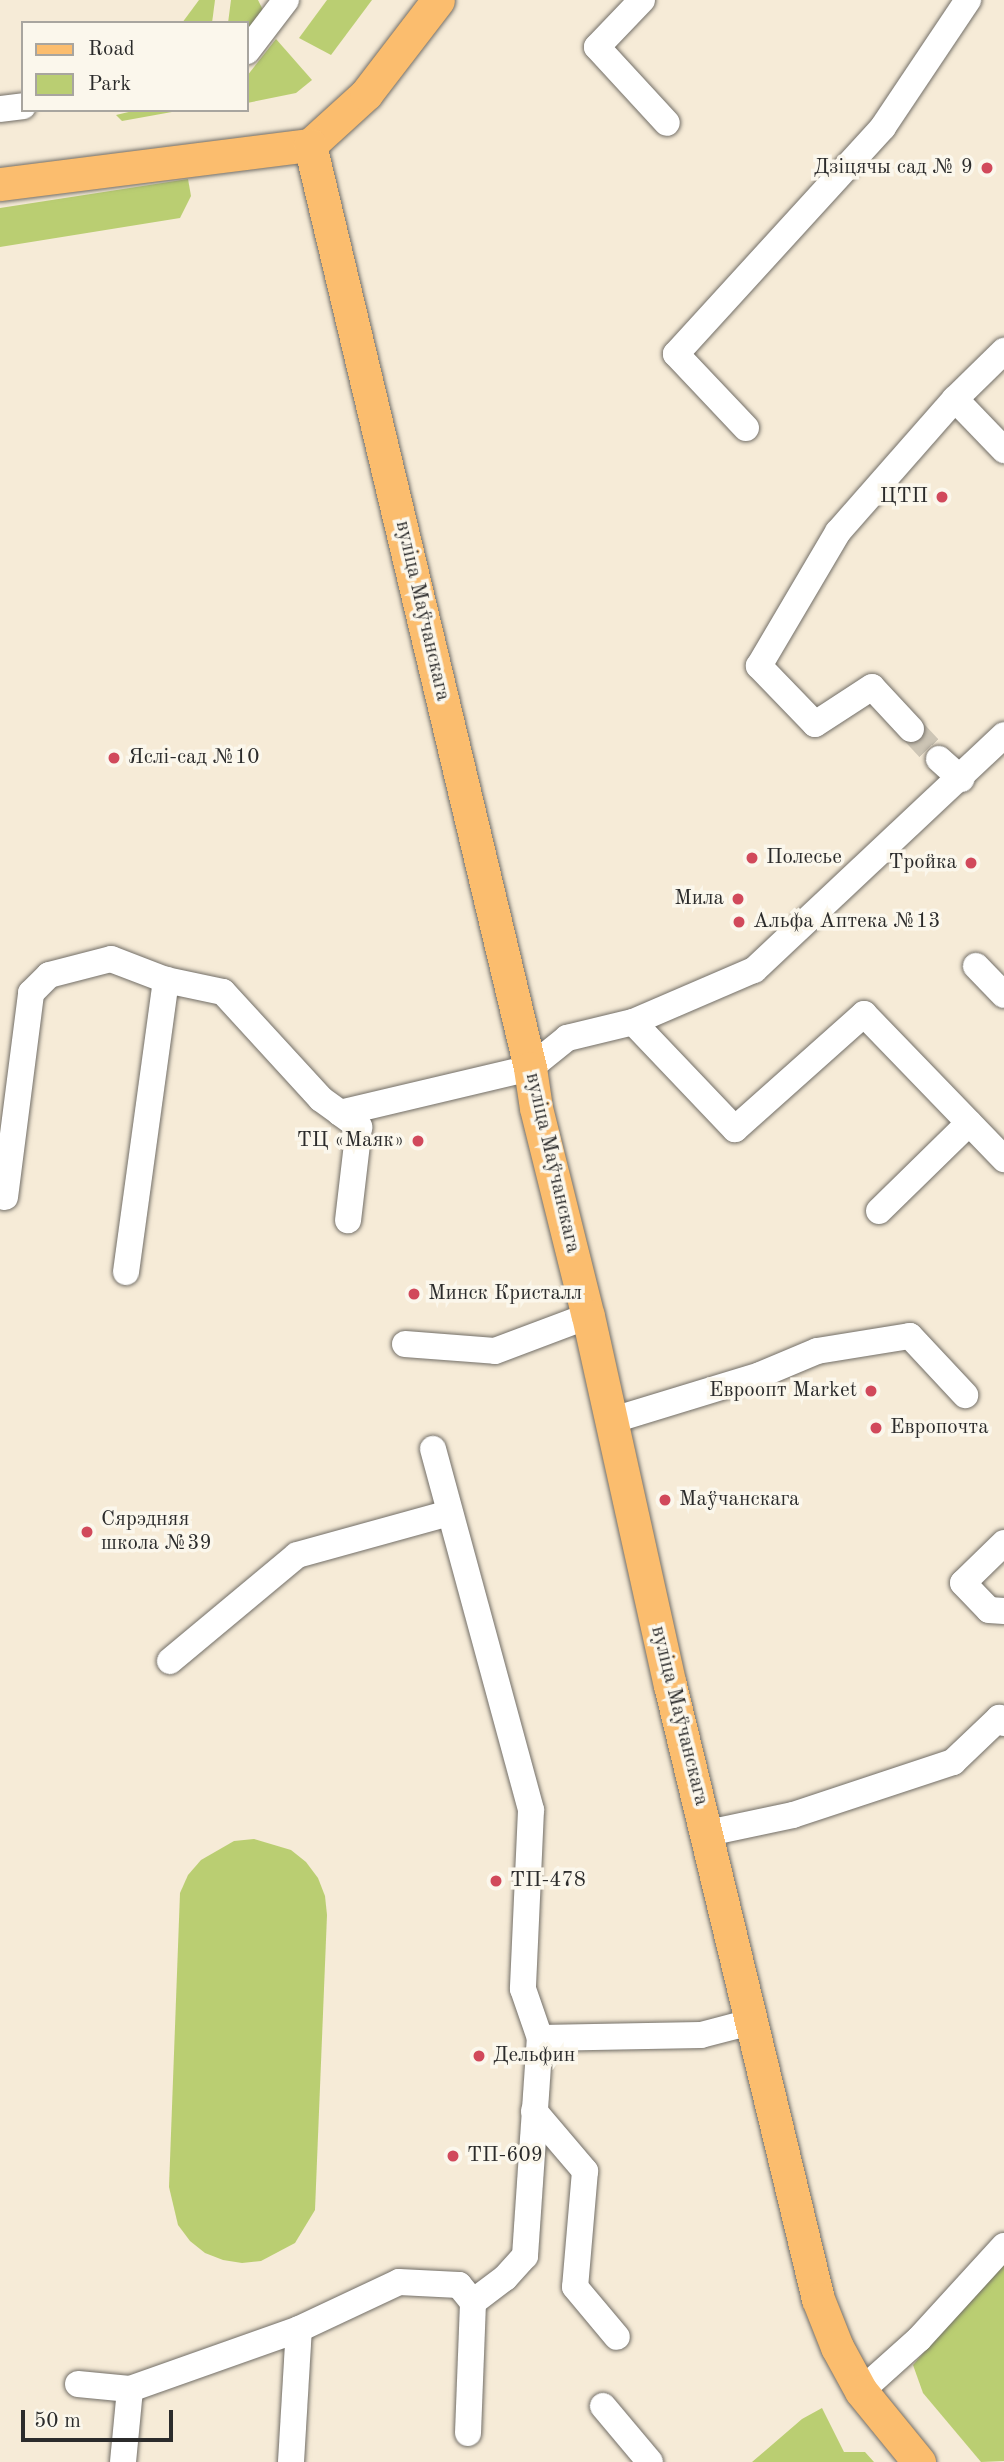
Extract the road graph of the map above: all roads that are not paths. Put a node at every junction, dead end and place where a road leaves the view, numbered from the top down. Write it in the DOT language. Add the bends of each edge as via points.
graph roads {
  1 [pos="286,0"];
  2 [pos="438,0"];
  3 [pos="642,0"];
  4 [pos="968,0"];
  5 [pos="248,50"];
  6 [pos="21,106"];
  7 [pos="0,109"];
  8 [pos="667,123"];
  9 [pos="310,145"];
  10 [pos="0,184"];
  11 [pos="1004,351"];
  12 [pos="955,400"];
  13 [pos="746,428"];
  14 [pos="1004,450"];
  15 [pos="911,729"];
  16 [pos="1004,735"];
  17 [pos="939,759"];
  18 [pos="961,779"];
  19 [pos="976,966"];
  20 [pos="166,980"];
  21 [pos="1004,995"];
  22 [pos="633,1022"];
  23 [pos="530,1068"];
  24 [pos="340,1113"];
  25 [pos="969,1123"];
  26 [pos="1004,1159"];
  27 [pos="5,1197"];
  28 [pos="879,1211"];
  29 [pos="348,1220"];
  30 [pos="126,1272"];
  31 [pos="588,1316"];
  32 [pos="405,1343"];
  33 [pos="965,1395"];
  34 [pos="610,1421"];
  35 [pos="433,1449"];
  36 [pos="449,1513"];
  37 [pos="1004,1543"];
  38 [pos="1004,1611"];
  39 [pos="170,1661"];
  40 [pos="1004,1723"];
  41 [pos="708,1833"];
  42 [pos="751,2022"];
  43 [pos="540,2038"];
  44 [pos="534,2110"];
  45 [pos="1004,2246"];
  46 [pos="472,2301"];
  47 [pos="299,2329"];
  48 [pos="617,2337"];
  49 [pos="78,2384"];
  50 [pos="130,2389"];
  51 [pos="862,2391"];
  52 [pos="603,2406"];
  53 [pos="468,2433"];
  54 [pos="123,2462"];
  55 [pos="291,2462"];
  56 [pos="650,2462"];
  57 [pos="919,2462"];
  1 -- 5 [label="street"];
  2 -- 9 [label="main road" via="366,94"];
  3 -- 8 [label="street" via="597,47"];
  4 -- 13 [label="street" via="883,127 676,354"];
  6 -- 7 [label="street"];
  9 -- 10 [label="main road"];
  9 -- 23 [label="main road, вуліца Маўчанскага"];
  11 -- 12 [label="street"];
  12 -- 14 [label="street"];
  12 -- 15 [label="street" via="838,532 759,666 815,724 872,687"];
  16 -- 18 [label="street"];
  17 -- 18 [label="street"];
  18 -- 22 [label="street" via="754,970"];
  19 -- 21 [label="street"];
  20 -- 24 [label="street" via="223,992 321,1099"];
  20 -- 27 [label="street" via="111,959 49,975 31,993"];
  20 -- 30 [label="street"];
  22 -- 23 [label="street" via="568,1038"];
  22 -- 25 [label="street" via="735,1129 864,1014"];
  23 -- 24 [label="street"];
  23 -- 31 [label="main road, вуліца Маўчанскага"];
  24 -- 29 [label="street" via="359,1127"];
  25 -- 26 [label="street"];
  25 -- 28 [label="street"];
  31 -- 32 [label="street" via="495,1351"];
  31 -- 34 [label="main road, вуліца Маўчанскага"];
  33 -- 34 [label="street" via="910,1336 817,1351 760,1376"];
  34 -- 41 [label="main road, вуліца Маўчанскага"];
  35 -- 36 [label="street"];
  36 -- 39 [label="street" via="297,1555"];
  36 -- 43 [label="street" via="531,1810 523,1989"];
  37 -- 38 [label="street" via="963,1583 989,1610"];
  40 -- 41 [label="street" via="999,1718 953,1762 793,1815"];
  41 -- 42 [label="main road, вуліца Маўчанскага"];
  42 -- 43 [label="street" via="701,2035"];
  42 -- 51 [label="main road, вуліца Маўчанскага" via="818,2300"];
  43 -- 44 [label="street"];
  44 -- 46 [label="street" via="525,2256 505,2278"];
  44 -- 48 [label="street" via="585,2171 575,2287"];
  45 -- 51 [label="street" via="919,2339"];
  46 -- 47 [label="street" via="459,2285 399,2282"];
  46 -- 53 [label="street"];
  47 -- 50 [label="street"];
  47 -- 55 [label="street"];
  49 -- 50 [label="street"];
  50 -- 54 [label="street"];
  51 -- 57 [label="main road, вуліца Маўчанскага"];
  52 -- 56 [label="street"];
}
